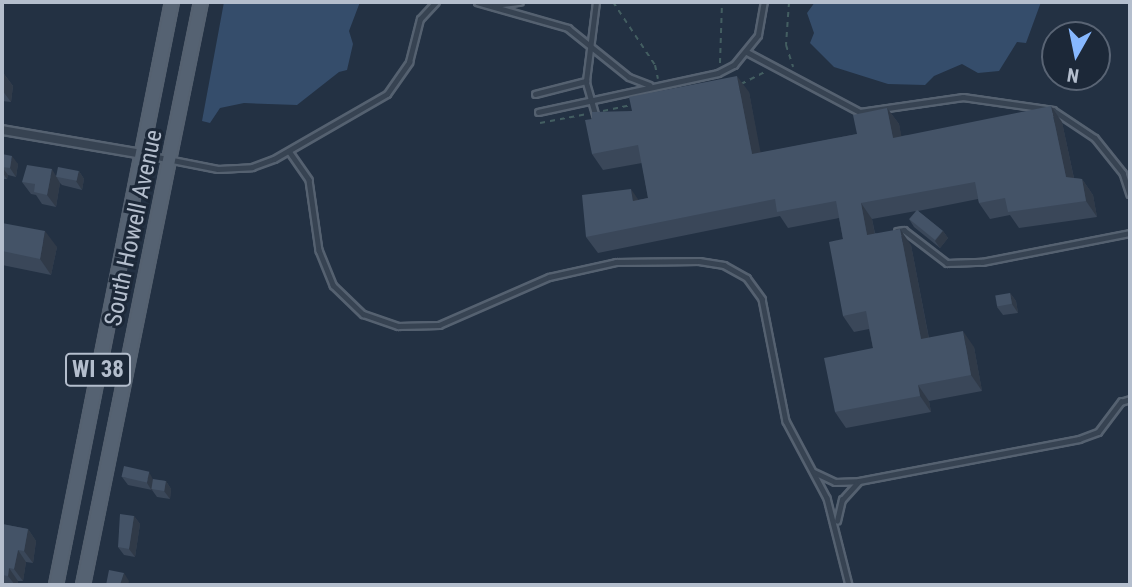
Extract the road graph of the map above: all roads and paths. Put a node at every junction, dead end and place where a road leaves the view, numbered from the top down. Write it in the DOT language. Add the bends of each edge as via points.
graph roads {
  1 [pos="172,2"];
  2 [pos="201,2"];
  3 [pos="436,2"];
  4 [pos="477,2"];
  5 [pos="520,2"];
  6 [pos="596,2"];
  7 [pos="613,2"];
  8 [pos="722,2"];
  9 [pos="764,2"];
  10 [pos="789,2"];
  11 [pos="493,5"];
  12 [pos="592,46"];
  13 [pos="747,52"];
  14 [pos="772,65"];
  15 [pos="718,73"];
  16 [pos="796,78"];
  17 [pos="586,81"];
  18 [pos="662,85"];
  19 [pos="735,85"];
  20 [pos="655,86"];
  21 [pos="535,94"];
  22 [pos="593,100"];
  23 [pos="641,103"];
  24 [pos="538,112"];
  25 [pos="595,112"];
  26 [pos="540,122"];
  27 [pos="598,129"];
  28 [pos="2,130"];
  29 [pos="289,151"];
  30 [pos="142,154"];
  31 [pos="169,160"];
  32 [pos="1130,194"];
  33 [pos="893,232"];
  34 [pos="1130,233"];
  35 [pos="1130,399"];
  36 [pos="811,471"];
  37 [pos="859,481"];
  38 [pos="838,529"];
  39 [pos="56,585"];
  40 [pos="83,585"];
  41 [pos="849,585"];
  1 -- 30 [label="main road, South Howell Avenue / WI 38"];
  2 -- 31 [label="main road, South Howell Avenue / WI 38"];
  3 -- 29 [label="lane" via="420,19 409,62 387,94"];
  4 -- 11 [label="lane"];
  5 -- 11 [label="lane"];
  6 -- 12 [label="lane"];
  7 -- 18 [label="path"];
  8 -- 15 [label="path"];
  9 -- 13 [label="lane" via="762,26"];
  10 -- 16 [label="path" via="786,45"];
  11 -- 12 [label="lane" via="553,22"];
  12 -- 17 [label="lane"];
  12 -- 20 [label="lane" via="629,77"];
  13 -- 14 [label="lane"];
  13 -- 15 [label="lane"];
  14 -- 16 [label="lane"];
  14 -- 19 [label="path" via="753,81"];
  15 -- 18 [label="lane"];
  16 -- 32 [label="lane" via="860,112 971,97 1053,110 1095,138 1123,173"];
  17 -- 21 [label="lane"];
  17 -- 22 [label="lane"];
  18 -- 20 [label="lane"];
  20 -- 22 [label="lane"];
  22 -- 24 [label="lane"];
  22 -- 25 [label="lane"];
  23 -- 25 [label="path"];
  25 -- 26 [label="path"];
  25 -- 27 [label="lane"];
  28 -- 30 [label="street"];
  29 -- 31 [label="lane" via="236,169"];
  29 -- 36 [label="lane" via="309,180 319,250 333,285 363,314 398,326 439,325 549,277 616,262 699,261 741,273 762,299 786,421"];
  30 -- 31 [label="lane"];
  30 -- 39 [label="main road, South Howell Avenue / WI 38"];
  31 -- 40 [label="main road, South Howell Avenue / WI 38"];
  33 -- 34 [label="lane" via="904,230 947,263 982,262"];
  35 -- 37 [label="lane" via="1121,402 1098,432 1079,439"];
  36 -- 37 [label="lane" via="835,482"];
  36 -- 38 [label="lane"];
  37 -- 38 [label="lane" via="837,510"];
  38 -- 41 [label="lane"];
}
